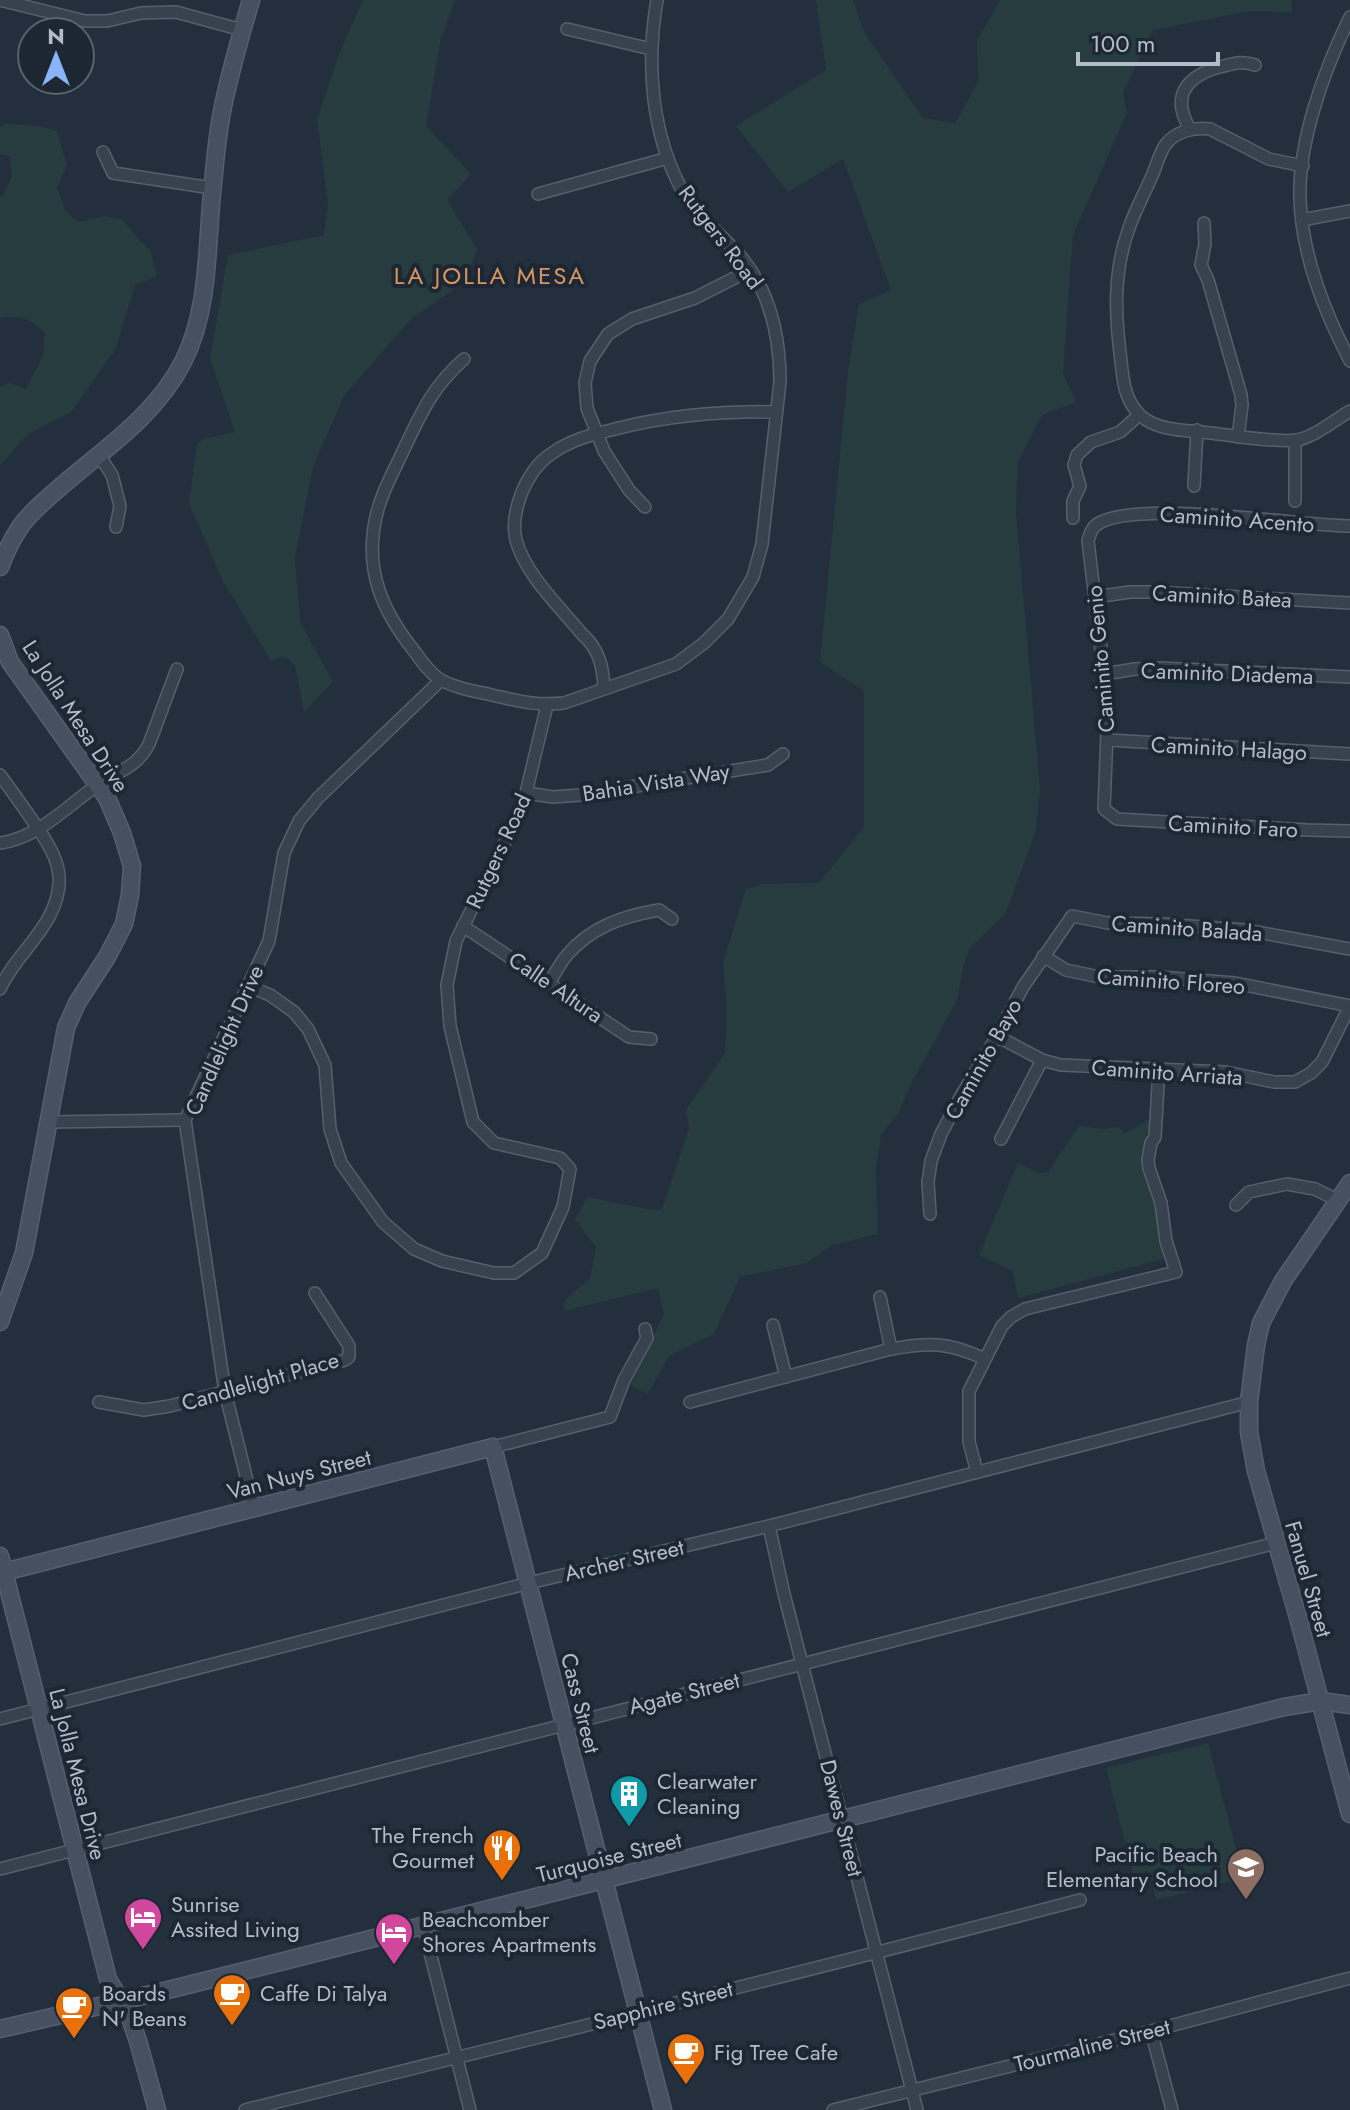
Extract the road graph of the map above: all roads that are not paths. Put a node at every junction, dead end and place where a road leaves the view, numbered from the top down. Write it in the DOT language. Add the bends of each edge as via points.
graph roads {
  1 [pos="0,0"];
  2 [pos="251,0"];
  3 [pos="657,0"];
  4 [pos="1350,17"];
  5 [pos="567,29"];
  6 [pos="242,30"];
  7 [pos="651,49"];
  8 [pos="1255,65"];
  9 [pos="1190,129"];
  10 [pos="103,152"];
  11 [pos="668,158"];
  12 [pos="1303,166"];
  13 [pos="212,188"];
  14 [pos="538,194"];
  15 [pos="1350,211"];
  16 [pos="1302,220"];
  17 [pos="1204,223"];
  18 [pos="750,270"];
  19 [pos="464,359"];
  20 [pos="1350,361"];
  21 [pos="1350,411"];
  22 [pos="776,412"];
  23 [pos="1139,415"];
  24 [pos="1197,430"];
  25 [pos="597,434"];
  26 [pos="1238,437"];
  27 [pos="1295,440"];
  28 [pos="99,455"];
  29 [pos="1194,486"];
  30 [pos="1295,501"];
  31 [pos="645,507"];
  32 [pos="1073,518"];
  33 [pos="1350,526"];
  34 [pos="116,527"];
  35 [pos="1088,541"];
  36 [pos="0,567"];
  37 [pos="1095,597"];
  38 [pos="1350,603"];
  39 [pos="0,635"];
  40 [pos="177,669"];
  41 [pos="1104,674"];
  42 [pos="1350,677"];
  43 [pos="441,680"];
  44 [pos="604,688"];
  45 [pos="547,705"];
  46 [pos="1108,740"];
  47 [pos="783,754"];
  48 [pos="1350,754"];
  49 [pos="0,775"];
  50 [pos="98,785"];
  51 [pos="526,793"];
  52 [pos="1117,819"];
  53 [pos="39,829"];
  54 [pos="1350,831"];
  55 [pos="0,843"];
  56 [pos="1072,916"];
  57 [pos="672,919"];
  58 [pos="463,926"];
  59 [pos="1350,949"];
  60 [pos="1043,956"];
  61 [pos="549,983"];
  62 [pos="248,986"];
  63 [pos="0,989"];
  64 [pos="1350,1006"];
  65 [pos="997,1036"];
  66 [pos="651,1039"];
  67 [pos="1042,1060"];
  68 [pos="1159,1069"];
  69 [pos="185,1120"];
  70 [pos="49,1122"];
  71 [pos="1001,1139"];
  72 [pos="1350,1183"];
  73 [pos="1339,1201"];
  74 [pos="1236,1205"];
  75 [pos="930,1214"];
  76 [pos="315,1293"];
  77 [pos="880,1297"];
  78 [pos="0,1322"];
  79 [pos="773,1325"];
  80 [pos="645,1329"];
  81 [pos="891,1349"];
  82 [pos="985,1359"];
  83 [pos="786,1377"];
  84 [pos="225,1392"];
  85 [pos="99,1402"];
  86 [pos="690,1402"];
  87 [pos="1249,1402"];
  88 [pos="493,1447"];
  89 [pos="977,1472"];
  90 [pos="254,1508"];
  91 [pos="769,1526"];
  92 [pos="1276,1543"];
  93 [pos="1,1567"];
  94 [pos="529,1583"];
  95 [pos="802,1663"];
  96 [pos="1321,1701"];
  97 [pos="1350,1705"];
  98 [pos="39,1709"];
  99 [pos="0,1719"];
  100 [pos="564,1723"];
  101 [pos="1350,1814"];
  102 [pos="843,1821"];
  103 [pos="74,1850"];
  104 [pos="0,1869"];
  105 [pos="604,1880"];
  106 [pos="1080,1900"];
  107 [pos="423,1925"];
  108 [pos="877,1953"];
  109 [pos="1350,1978"];
  110 [pos="121,2000"];
  111 [pos="638,2011"];
  112 [pos="0,2029"];
  113 [pos="1151,2031"];
  114 [pos="456,2057"];
  115 [pos="911,2090"];
  116 [pos="157,2110"];
  117 [pos="245,2110"];
  118 [pos="470,2110"];
  119 [pos="663,2110"];
  120 [pos="833,2110"];
  121 [pos="917,2110"];
  122 [pos="1172,2110"];
  1 -- 6 [label="street" via="85,21 176,12"];
  2 -- 6 [label="street"];
  3 -- 7 [label="street, Rutgers Road"];
  4 -- 12 [label="street" via="1322,86"];
  5 -- 7 [label="street"];
  6 -- 13 [label="street" via="221,116"];
  7 -- 11 [label="street, Rutgers Road" via="655,114"];
  8 -- 9 [label="street" via="1243,61 1206,70 1189,82 1180,104"];
  9 -- 12 [label="street" via="1210,129 1269,159"];
  9 -- 23 [label="street" via="1166,144 1129,228 1119,270 1116,320 1124,393"];
  10 -- 13 [label="street" via="113,173"];
  11 -- 14 [label="street"];
  11 -- 18 [label="street, Rutgers Road" via="683,194"];
  12 -- 16 [label="street"];
  13 -- 28 [label="street" via="206,277 183,361 149,409"];
  15 -- 16 [label="street"];
  16 -- 20 [label="street" via="1313,277"];
  17 -- 26 [label="street" via="1201,265 1241,395"];
  18 -- 22 [label="street, Rutgers Road" via="776,328"];
  18 -- 25 [label="street" via="608,334 590,361 585,383"];
  19 -- 43 [label="street" via="426,401 383,495 372,553 377,588 399,633"];
  21 -- 27 [label="street"];
  22 -- 25 [label="street" via="659,418"];
  22 -- 44 [label="street, Rutgers Road" via="762,544 753,577 728,619 676,664"];
  23 -- 24 [label="street" via="1165,428"];
  23 -- 32 [label="street" via="1077,455 1080,486"];
  24 -- 26 [label="street"];
  24 -- 29 [label="street"];
  25 -- 31 [label="street" via="620,477"];
  25 -- 44 [label="street" via="548,455 528,478 515,510 515,537 525,563 598,654"];
  26 -- 27 [label="street"];
  27 -- 30 [label="street"];
  28 -- 34 [label="street" via="112,475 120,506"];
  28 -- 36 [label="street" via="28,516"];
  33 -- 35 [label="street, Caminito Acento" via="1143,513 1102,522"];
  35 -- 37 [label="street, Caminito Genio"];
  37 -- 38 [label="street, Caminito Batea" via="1153,592"];
  37 -- 41 [label="street, Caminito Genio"];
  39 -- 50 [label="street, La Jolla Mesa Drive" via="10,662"];
  40 -- 50 [label="street" via="144,756"];
  41 -- 42 [label="street, Caminito Diadema" via="1159,668"];
  41 -- 46 [label="street, Caminito Genio"];
  43 -- 45 [label="street"];
  43 -- 62 [label="street, Candlelight Drive" via="299,821 284,853 269,941"];
  44 -- 45 [label="street, Rutgers Road"];
  45 -- 51 [label="street, Rutgers Road"];
  46 -- 48 [label="street, Caminito Halago"];
  46 -- 52 [label="street, Caminito Genio" via="1104,809"];
  47 -- 51 [label="street, Bahia Vista Way" via="768,765 580,795"];
  49 -- 53 [label="street"];
  50 -- 53 [label="street"];
  50 -- 70 [label="street, La Jolla Mesa Drive" via="132,866 130,895 124,924 66,1028"];
  51 -- 58 [label="street, Rutgers Road"];
  52 -- 54 [label="street, Caminito Faro"];
  53 -- 55 [label="street"];
  53 -- 63 [label="street" via="59,868 59,891 49,917"];
  56 -- 59 [label="street, Caminito Balada" via="1108,923 1246,930"];
  56 -- 60 [label="street, Caminito Bayo"];
  57 -- 61 [label="street" via="659,910 591,933 566,956"];
  58 -- 61 [label="street, Calle Altura"];
  58 -- 62 [label="street, Rutgers Road" via="447,985 450,1026 473,1122 494,1143 560,1158 570,1169 563,1207 542,1253 514,1273 442,1261 414,1249 383,1222 341,1163 330,1129 325,1065 308,1029 294,1012"];
  60 -- 64 [label="street, Caminito Floreo" via="1066,970 1099,977 1235,983"];
  60 -- 65 [label="street, Caminito Bayo"];
  61 -- 66 [label="street, Calle Altura" via="629,1037"];
  62 -- 69 [label="street, Candlelight Drive"];
  64 -- 68 [label="street, Caminito Arriata" via="1322,1062 1295,1082"];
  65 -- 67 [label="street, Caminito Arriata"];
  65 -- 75 [label="street, Caminito Bayo" via="941,1134 928,1182"];
  67 -- 68 [label="street, Caminito Arriata"];
  67 -- 71 [label="street"];
  68 -- 82 [label="street" via="1155,1137 1148,1160 1176,1272 1025,1309 1002,1326"];
  69 -- 70 [label="street"];
  69 -- 84 [label="street, Candlelight Drive"];
  70 -- 78 [label="street, La Jolla Mesa Drive" via="24,1253"];
  72 -- 73 [label="street, Fanuel Street"];
  73 -- 74 [label="street" via="1287,1184 1249,1192"];
  73 -- 87 [label="street, Fanuel Street" via="1283,1281 1261,1323"];
  76 -- 84 [label="street, Candlelight Place" via="349,1346 349,1357"];
  77 -- 81 [label="street"];
  79 -- 83 [label="street"];
  80 -- 88 [label="street, Van Nuys Street" via="647,1338 610,1417"];
  81 -- 82 [label="street" via="946,1345"];
  81 -- 83 [label="street"];
  82 -- 89 [label="street" via="969,1391 969,1442"];
  83 -- 86 [label="street"];
  84 -- 85 [label="street, Candlelight Place" via="144,1410"];
  84 -- 90 [label="street, Candlelight Drive"];
  87 -- 89 [label="street, Archer Street"];
  87 -- 92 [label="street, Fanuel Street" via="1256,1471"];
  88 -- 90 [label="street, Van Nuys Street"];
  88 -- 94 [label="street, Cass Street"];
  89 -- 91 [label="street, Archer Street"];
  90 -- 93 [label="street, Van Nuys Street"];
  91 -- 94 [label="street, Archer Street"];
  91 -- 95 [label="street, Dawes Street"];
  92 -- 95 [label="street, Agate Street"];
  92 -- 96 [label="street, Fanuel Street"];
  93 -- 98 [label="street, La Jolla Mesa Drive"];
  94 -- 98 [label="street, Archer Street"];
  94 -- 100 [label="street, Cass Street"];
  95 -- 100 [label="street, Agate Street"];
  95 -- 102 [label="street, Dawes Street"];
  96 -- 97 [label="street, Turquoise Street"];
  96 -- 101 [label="street, Fanuel Street"];
  96 -- 102 [label="street, Turquoise Street"];
  98 -- 99 [label="street, Archer Street"];
  98 -- 103 [label="street, La Jolla Mesa Drive"];
  100 -- 103 [label="street, Agate Street"];
  100 -- 105 [label="street, Cass Street"];
  102 -- 105 [label="street, Turquoise Street"];
  102 -- 108 [label="street, Dawes Street"];
  103 -- 104 [label="street, Agate Street"];
  103 -- 110 [label="street, La Jolla Mesa Drive" via="108,1979"];
  105 -- 107 [label="street, Turquoise Street"];
  105 -- 111 [label="street, Cass Street"];
  106 -- 108 [label="street, Sapphire Street"];
  107 -- 110 [label="street, Turquoise Street"];
  107 -- 114 [label="street"];
  108 -- 111 [label="street, Sapphire Street"];
  108 -- 115 [label="street, Dawes Street"];
  109 -- 113 [label="street, Tourmaline Street"];
  110 -- 112 [label="street, Turquoise Street"];
  110 -- 116 [label="street, La Jolla Mesa Drive"];
  111 -- 114 [label="street, Sapphire Street"];
  111 -- 119 [label="street, Cass Street"];
  113 -- 115 [label="street, Tourmaline Street"];
  113 -- 122 [label="street"];
  114 -- 117 [label="street, Sapphire Street"];
  114 -- 118 [label="street"];
  115 -- 120 [label="street, Tourmaline Street"];
  115 -- 121 [label="street, Dawes Street"];
}
